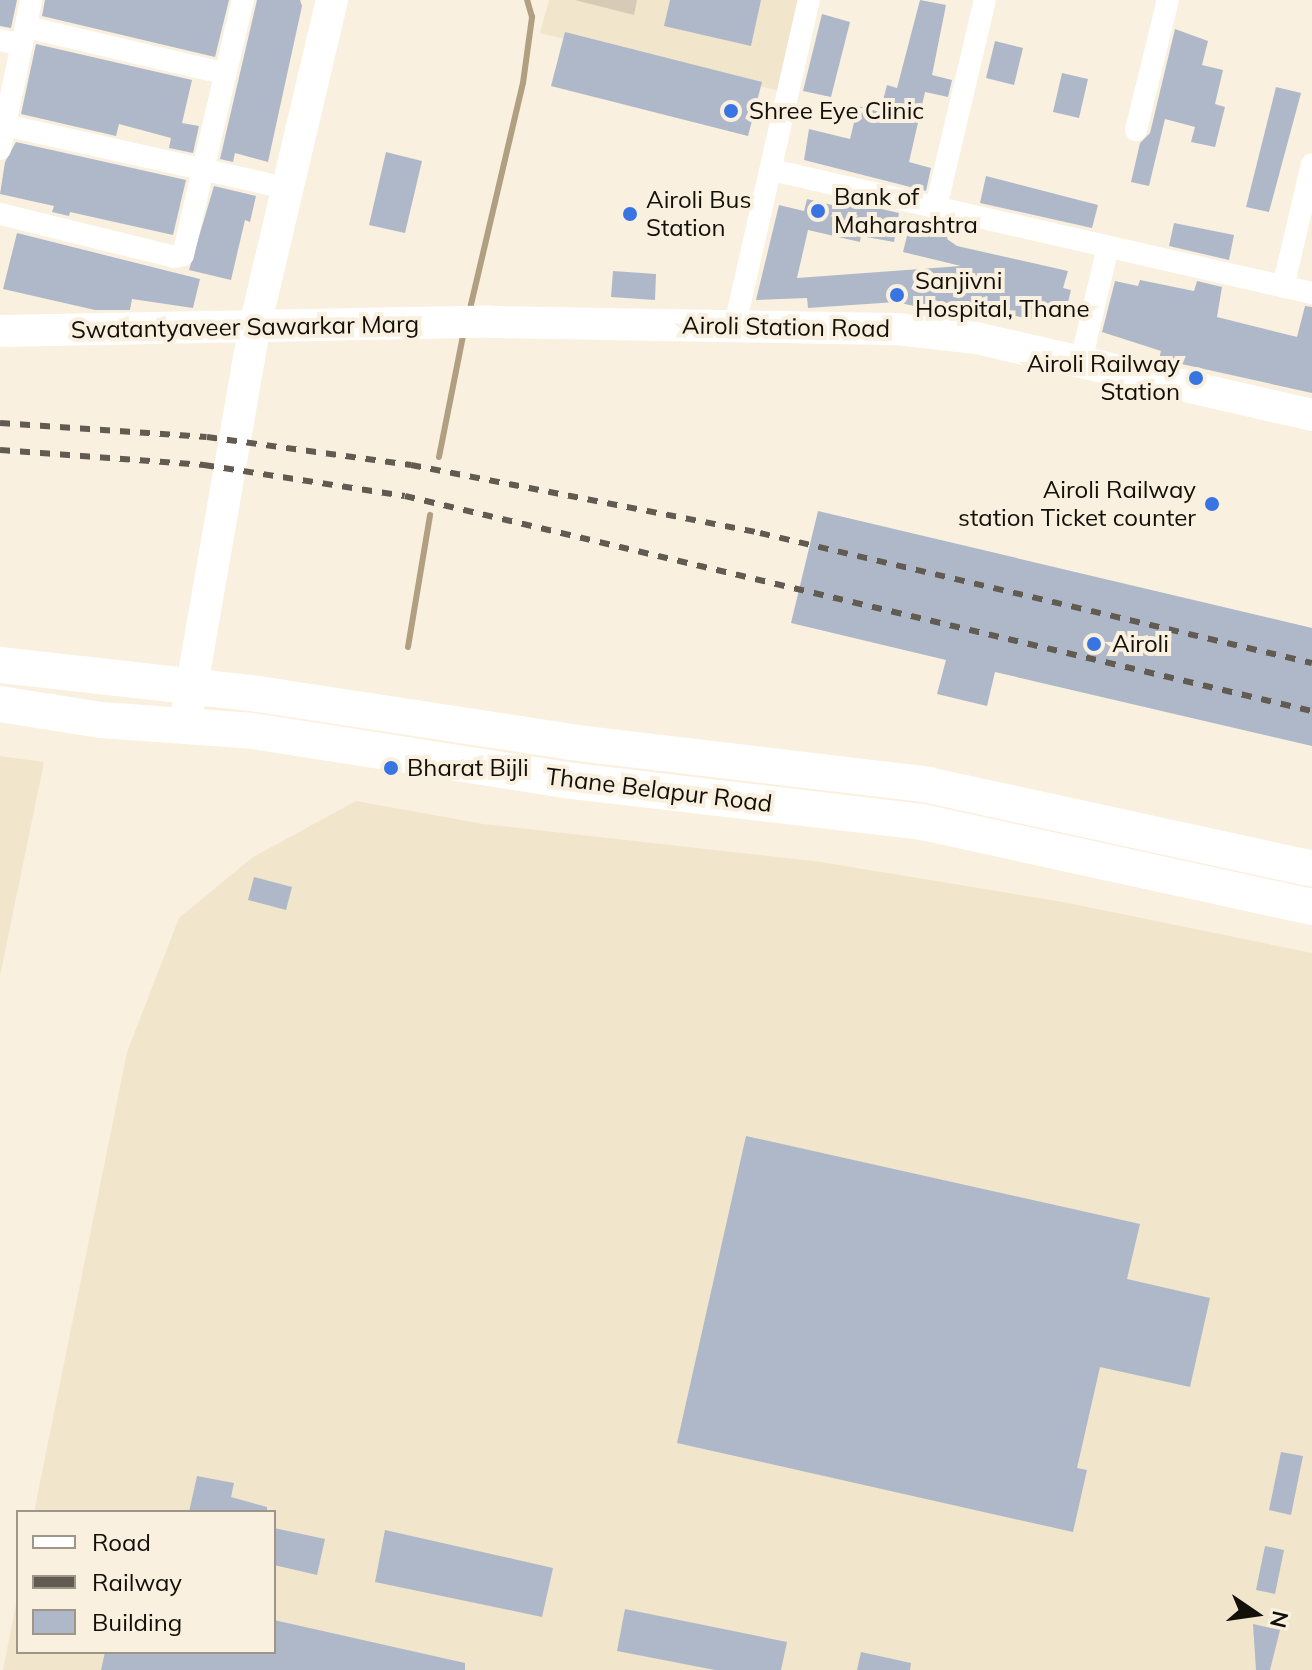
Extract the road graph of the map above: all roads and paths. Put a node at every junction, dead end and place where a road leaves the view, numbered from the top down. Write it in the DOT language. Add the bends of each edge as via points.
graph roads {
  1 [pos="31,0"];
  2 [pos="243,0"];
  3 [pos="332,0"];
  4 [pos="809,0"];
  5 [pos="985,0"];
  6 [pos="1168,0"];
  7 [pos="16,37"];
  8 [pos="226,74"];
  9 [pos="3,125"];
  10 [pos="1136,130"];
  11 [pos="0,149"];
  12 [pos="1312,164"];
  13 [pos="205,167"];
  14 [pos="772,170"];
  15 [pos="286,188"];
  16 [pos="936,207"];
  17 [pos="0,214"];
  18 [pos="1108,247"];
  19 [pos="1283,287"];
  20 [pos="1312,293"];
  21 [pos="490,322"];
  22 [pos="735,325"];
  23 [pos="254,330"];
  24 [pos="0,331"];
  25 [pos="1081,361"];
  26 [pos="1312,415"];
  27 [pos="0,665"];
  28 [pos="192,687"];
  29 [pos="0,704"];
  30 [pos="185,725"];
  31 [pos="1312,869"];
  32 [pos="1312,907"];
  1 -- 7 [label="street"];
  2 -- 8 [label="street"];
  3 -- 15 [label="street"];
  4 -- 14 [label="street"];
  5 -- 16 [label="street"];
  6 -- 10 [label="street"];
  7 -- 8 [label="street"];
  7 -- 9 [label="street"];
  8 -- 13 [label="street"];
  9 -- 11 [label="street"];
  9 -- 13 [label="street"];
  12 -- 19 [label="street"];
  13 -- 15 [label="street"];
  13 -- 17 [label="street" via="188,248 175,257"];
  14 -- 16 [label="street"];
  14 -- 22 [label="street"];
  15 -- 23 [label="street"];
  16 -- 18 [label="street"];
  18 -- 19 [label="street"];
  18 -- 25 [label="street"];
  19 -- 20 [label="street"];
  21 -- 22 [label="street, Airoli Station Road"];
  21 -- 23 [label="street, Swatantyaveer Sawarkar Marg"];
  22 -- 25 [label="street, Airoli Station Road" via="909,330 976,338"];
  23 -- 24 [label="street, Swatantyaveer Sawarkar Marg"];
  23 -- 28 [label="street"];
  25 -- 26 [label="street, Airoli Station Road"];
  27 -- 28 [label="main road, Thane Belapur Road"];
  28 -- 30 [label="street"];
  28 -- 31 [label="main road, Thane Belapur Road" via="570,742 928,785"];
  29 -- 30 [label="main road, Thane Belapur Road" via="101,720"];
  30 -- 32 [label="main road, Thane Belapur Road" via="565,780 922,822"];
}
